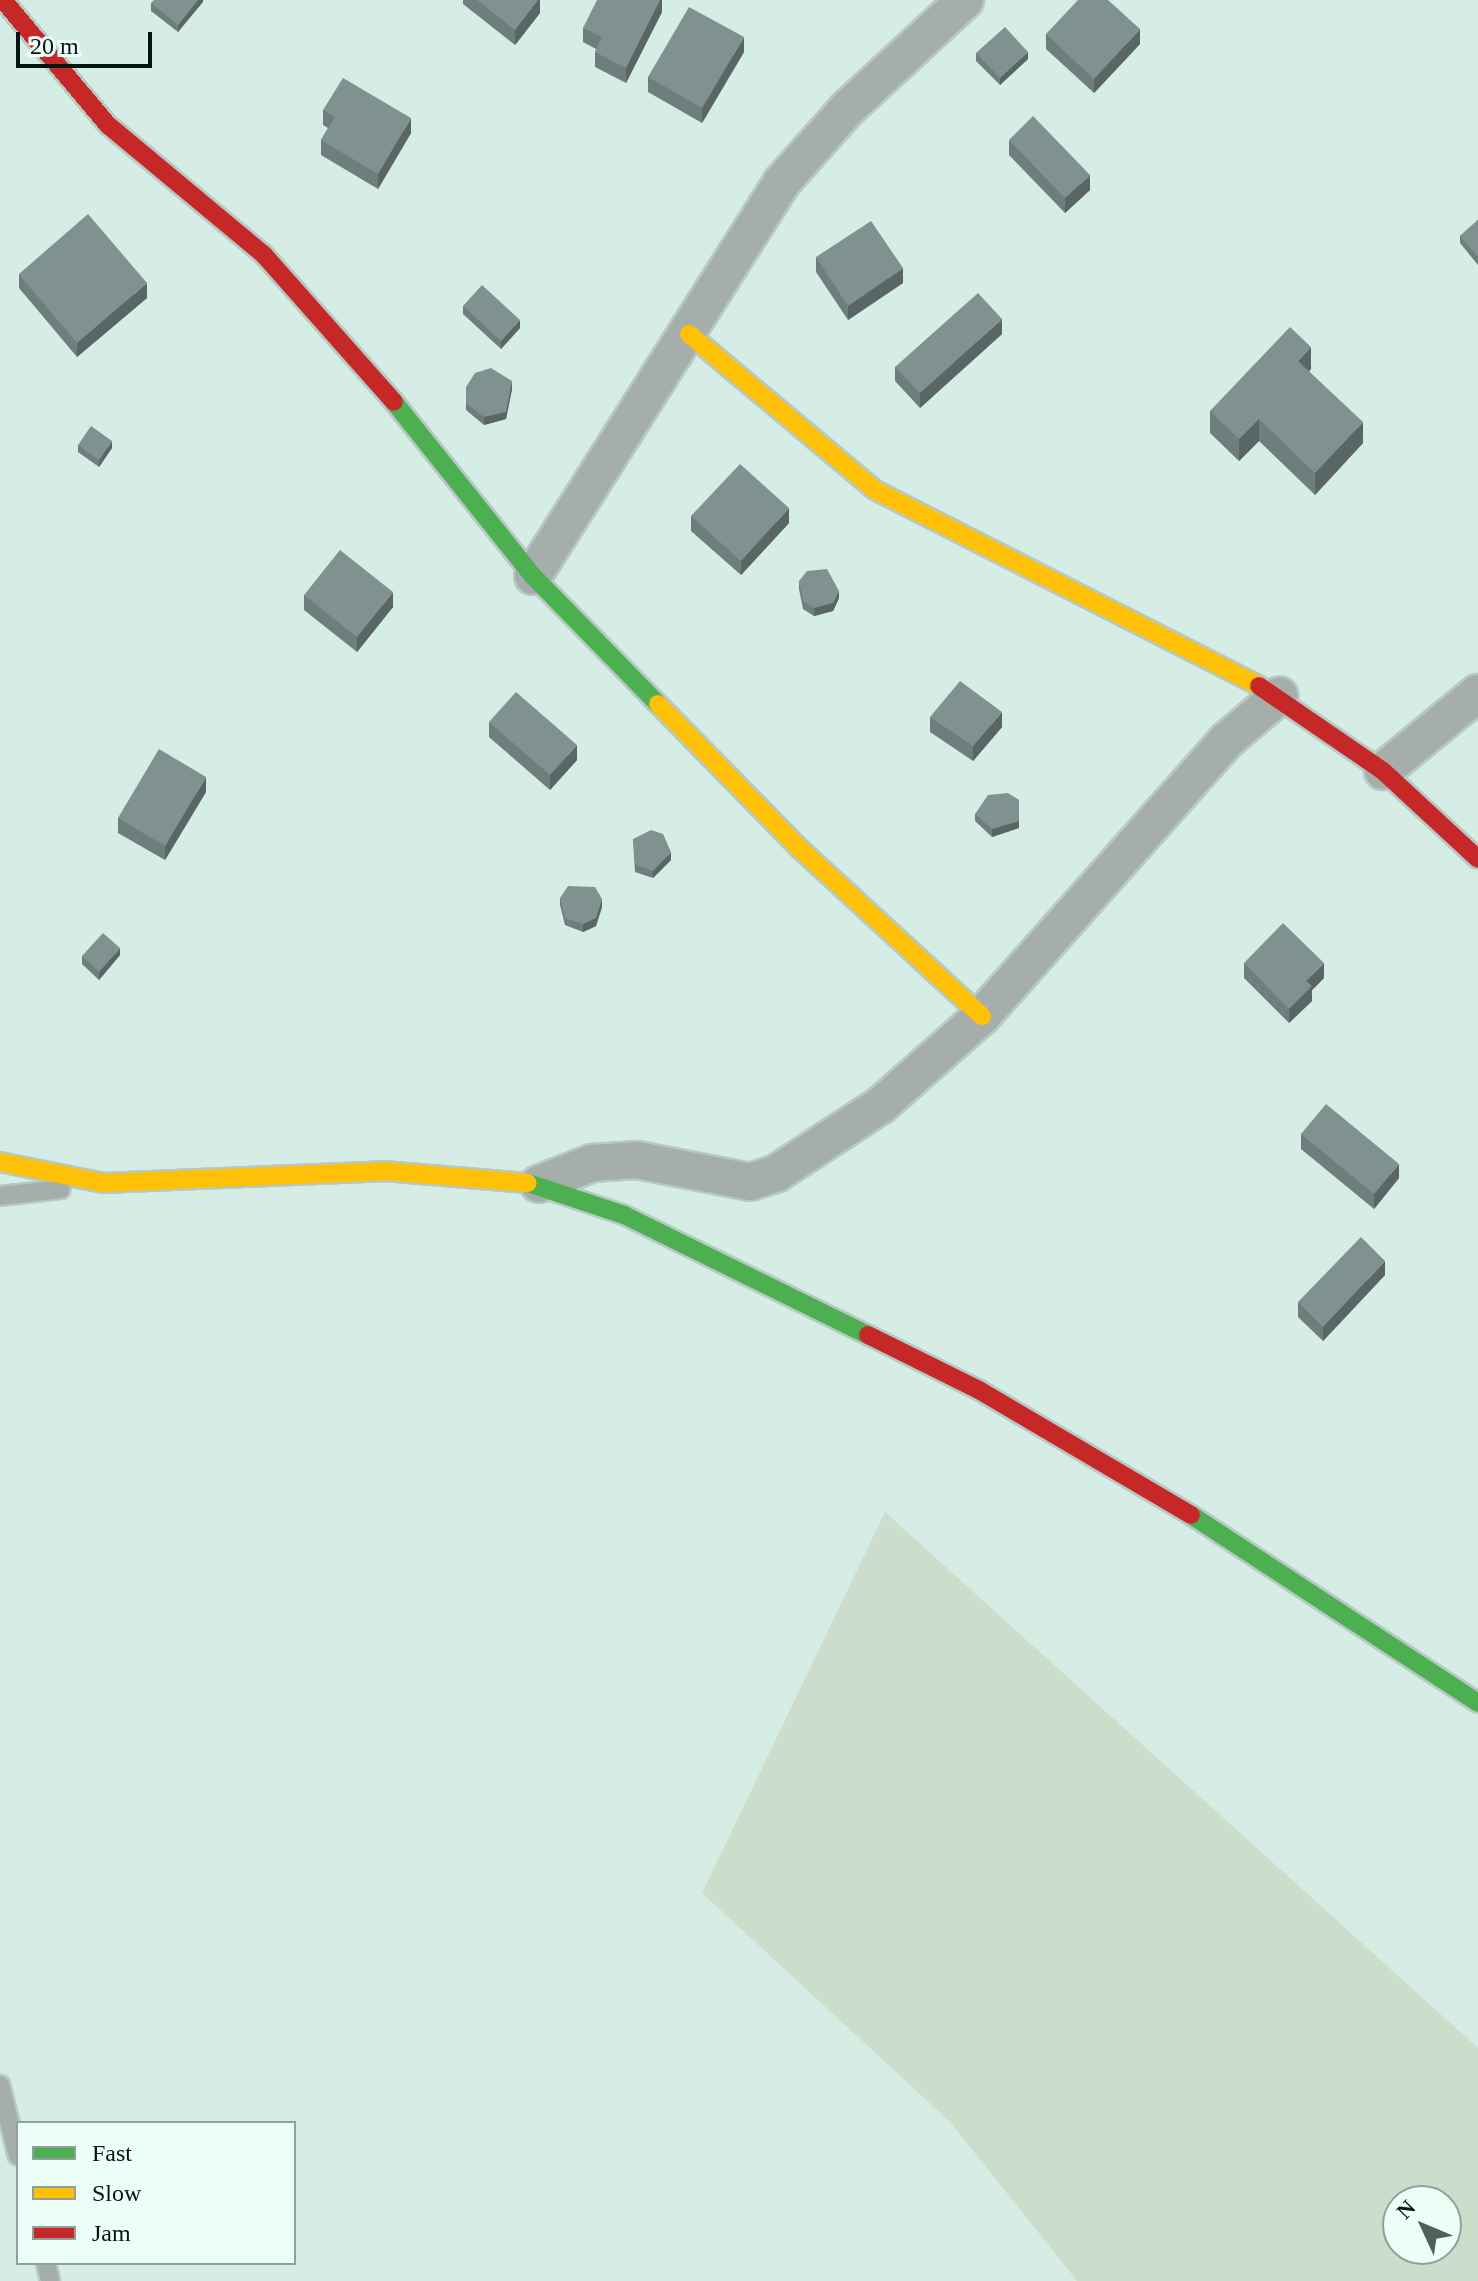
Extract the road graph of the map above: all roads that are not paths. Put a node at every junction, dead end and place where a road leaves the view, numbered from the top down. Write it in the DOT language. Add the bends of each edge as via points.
graph roads {
  1 [pos="3,0"];
  2 [pos="965,0"];
  3 [pos="689,334"];
  4 [pos="533,576"];
  5 [pos="1478,693"];
  6 [pos="1279,696"];
  7 [pos="1383,771"];
  8 [pos="1478,859"];
  9 [pos="982,1016"];
  10 [pos="0,1162"];
  11 [pos="103,1183"];
  12 [pos="539,1184"];
  13 [pos="0,1196"];
  14 [pos="1478,1703"];
  15 [pos="0,2085"];
  16 [pos="16,2148"];
  1 -- 4 [label="street" via="108,125 264,255 459,475"];
  2 -- 3 [label="street" via="848,108 782,182"];
  3 -- 4 [label="street"];
  3 -- 6 [label="street" via="875,490"];
  4 -- 9 [label="street" via="798,847"];
  5 -- 7 [label="street"];
  6 -- 7 [label="street"];
  6 -- 9 [label="street" via="1226,741"];
  7 -- 8 [label="street"];
  9 -- 12 [label="street" via="881,1105 777,1173 723,1182 637,1160 592,1163"];
  10 -- 11 [label="street"];
  11 -- 12 [label="street" via="384,1171"];
  11 -- 13 [label="lane"];
  12 -- 14 [label="street" via="624,1215 979,1390 1216,1530"];
  15 -- 16 [label="lane"];
}
